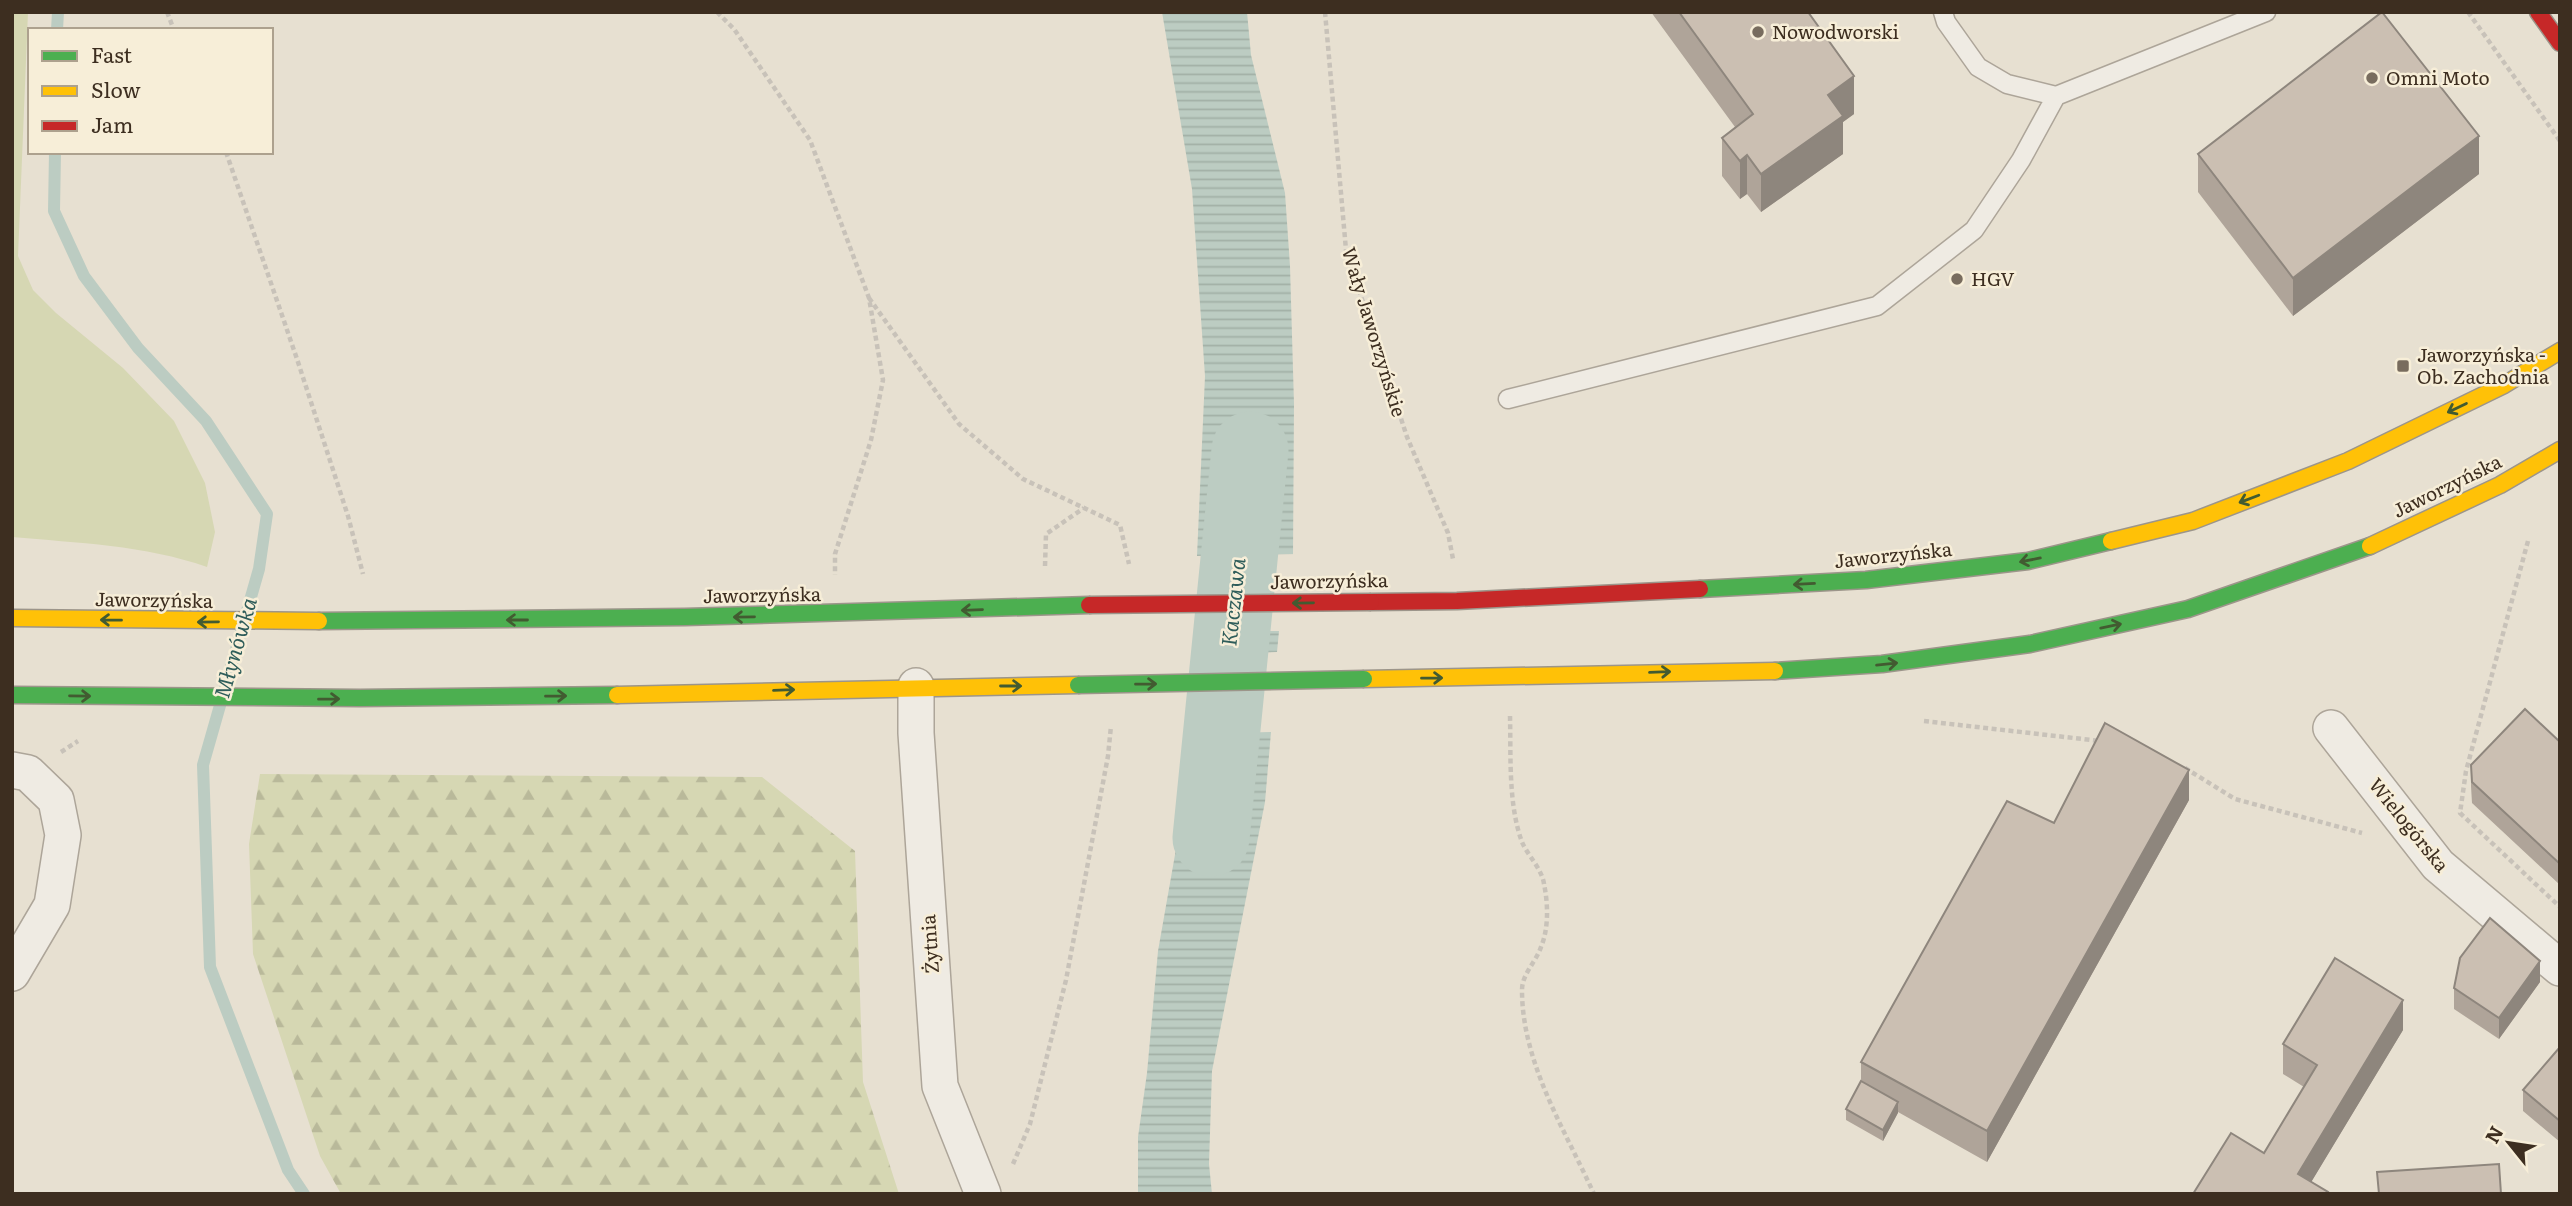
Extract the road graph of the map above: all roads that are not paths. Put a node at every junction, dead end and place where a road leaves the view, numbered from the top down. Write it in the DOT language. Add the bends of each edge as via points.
graph roads {
  1 [pos="1943,12"];
  2 [pos="2266,12"];
  3 [pos="2538,12"];
  4 [pos="2560,43"];
  5 [pos="2056,96"];
  6 [pos="2560,351"];
  7 [pos="1508,399"];
  8 [pos="2560,450"];
  9 [pos="12,618"];
  10 [pos="916,686"];
  11 [pos="12,695"];
  12 [pos="2332,728"];
  13 [pos="12,770"];
  14 [pos="2560,968"];
  15 [pos="12,973"];
  16 [pos="983,1194"];
  1 -- 5 [label="lane" via="1978,67 2007,84"];
  2 -- 5 [label="lane"];
  3 -- 4 [label="main road"];
  5 -- 7 [label="lane" via="1975,230 1877,306"];
  6 -- 9 [label="main road, Jaworzyńska, one-way, bridge" via="2504,385 2348,461 2193,521 2028,561 1866,580 1457,601 594,620"];
  10 -- 8 [label="main road, Jaworzyńska, one-way, bridge" via="1816,669 2031,644 2188,609 2354,553 2500,485"];
  11 -- 10 [label="main road, Jaworzyńska, one-way" via="261,700"];
  10 -- 16 [label="street, Żytnia" via="940,1086"];
  12 -- 14 [label="street, Wielogórska" via="2438,865"];
  13 -- 15 [label="street" via="27,773 56,800 63,835 52,905"];
}
